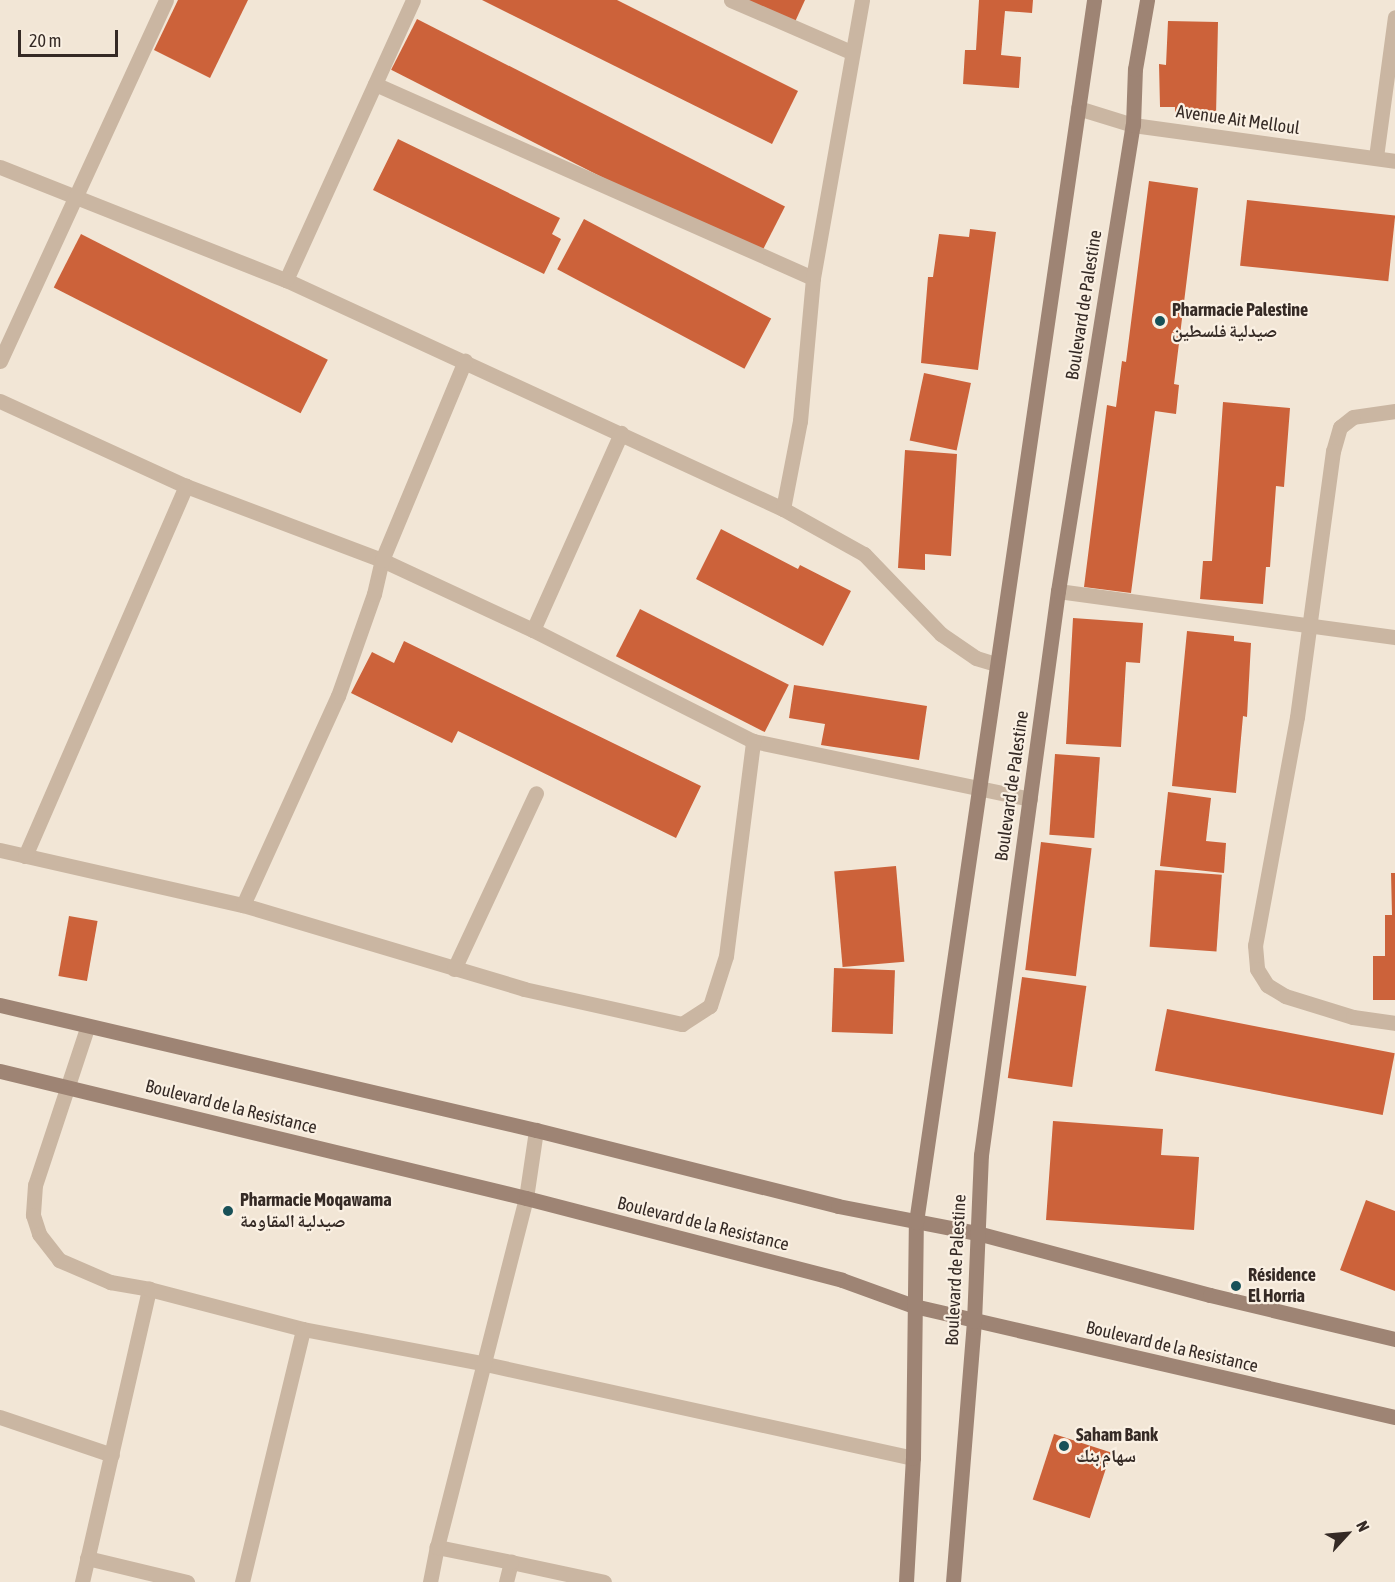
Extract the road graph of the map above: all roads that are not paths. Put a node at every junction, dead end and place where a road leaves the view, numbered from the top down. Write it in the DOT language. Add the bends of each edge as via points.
graph roads {
  1 [pos="166,0"];
  2 [pos="413,0"];
  3 [pos="731,0"];
  4 [pos="862,0"];
  5 [pos="1094,0"];
  6 [pos="1147,0"];
  7 [pos="1395,17"];
  8 [pos="851,52"];
  9 [pos="375,84"];
  10 [pos="1078,108"];
  11 [pos="1133,125"];
  12 [pos="1376,158"];
  13 [pos="1395,161"];
  14 [pos="0,167"];
  15 [pos="75,197"];
  16 [pos="813,278"];
  17 [pos="286,280"];
  18 [pos="0,361"];
  19 [pos="465,361"];
  20 [pos="0,400"];
  21 [pos="1395,411"];
  22 [pos="621,433"];
  23 [pos="186,486"];
  24 [pos="783,509"];
  25 [pos="382,560"];
  26 [pos="1058,591"];
  27 [pos="1311,625"];
  28 [pos="532,630"];
  29 [pos="1395,637"];
  30 [pos="996,664"];
  31 [pos="753,741"];
  32 [pos="979,788"];
  33 [pos="536,793"];
  34 [pos="1030,799"];
  35 [pos="0,850"];
  36 [pos="25,856"];
  37 [pos="243,905"];
  38 [pos="454,969"];
  39 [pos="0,1005"];
  40 [pos="1395,1023"];
  41 [pos="87,1028"];
  42 [pos="0,1071"];
  43 [pos="69,1088"];
  44 [pos="536,1130"];
  45 [pos="526,1198"];
  46 [pos="916,1222"];
  47 [pos="977,1233"];
  48 [pos="149,1289"];
  49 [pos="914,1306"];
  50 [pos="974,1321"];
  51 [pos="303,1329"];
  52 [pos="1395,1339"];
  53 [pos="481,1363"];
  54 [pos="0,1417"];
  55 [pos="1395,1417"];
  56 [pos="112,1455"];
  57 [pos="913,1458"];
  58 [pos="437,1547"];
  59 [pos="87,1558"];
  60 [pos="511,1562"];
  61 [pos="82,1582"];
  62 [pos="187,1582"];
  63 [pos="242,1582"];
  64 [pos="430,1582"];
  65 [pos="506,1582"];
  66 [pos="604,1582"];
  67 [pos="906,1582"];
  68 [pos="953,1582"];
  1 -- 15 [label="street"];
  2 -- 9 [label="street"];
  3 -- 8 [label="street"];
  4 -- 8 [label="street"];
  5 -- 10 [label="street, Boulevard de Palestine"];
  6 -- 11 [label="street, Boulevard de Palestine" via="1135,69"];
  7 -- 12 [label="street"];
  8 -- 16 [label="street"];
  9 -- 16 [label="street"];
  9 -- 17 [label="street"];
  10 -- 11 [label="street, Avenue Ait Melloul"];
  10 -- 30 [label="street, Boulevard de Palestine"];
  11 -- 12 [label="street, Avenue Ait Melloul"];
  11 -- 26 [label="street, Boulevard de Palestine"];
  12 -- 13 [label="street, Avenue Ait Melloul"];
  14 -- 15 [label="street"];
  15 -- 17 [label="street"];
  15 -- 18 [label="street"];
  16 -- 24 [label="street" via="800,421"];
  17 -- 19 [label="street"];
  19 -- 22 [label="street"];
  19 -- 25 [label="street"];
  20 -- 23 [label="street"];
  21 -- 27 [label="street" via="1353,417 1340,427 1333,451"];
  22 -- 24 [label="street"];
  22 -- 28 [label="street"];
  23 -- 25 [label="street"];
  23 -- 36 [label="street"];
  24 -- 30 [label="street" via="864,554 941,634 976,658"];
  25 -- 28 [label="street"];
  25 -- 37 [label="street" via="338,696"];
  26 -- 27 [label="street"];
  26 -- 34 [label="street, Boulevard de Palestine"];
  27 -- 29 [label="street"];
  27 -- 40 [label="street" via="1255,945 1257,969 1267,985 1302,1003"];
  28 -- 31 [label="street"];
  30 -- 32 [label="street, Boulevard de Palestine"];
  31 -- 32 [label="street"];
  31 -- 38 [label="street" via="726,956 714,998 702,1014 682,1024 669,1023"];
  32 -- 34 [label="street"];
  32 -- 46 [label="street, Boulevard de Palestine"];
  33 -- 38 [label="street"];
  34 -- 47 [label="street, Boulevard de Palestine" via="981,1155"];
  35 -- 36 [label="street"];
  36 -- 37 [label="street"];
  37 -- 38 [label="street"];
  39 -- 41 [label="street"];
  41 -- 43 [label="street"];
  41 -- 44 [label="street"];
  42 -- 43 [label="street, Boulevard de la Resistance"];
  43 -- 45 [label="street, Boulevard de la Resistance"];
  43 -- 48 [label="street" via="35,1185 33,1215 39,1234 59,1260 83,1273"];
  44 -- 45 [label="street"];
  44 -- 46 [label="street"];
  45 -- 49 [label="street, Boulevard de la Resistance" via="842,1280"];
  45 -- 53 [label="street"];
  46 -- 47 [label="street"];
  46 -- 49 [label="street, Boulevard de Palestine"];
  47 -- 50 [label="street, Boulevard de Palestine"];
  47 -- 52 [label="street"];
  48 -- 51 [label="street"];
  48 -- 56 [label="street"];
  49 -- 50 [label="street, Boulevard de la Resistance"];
  49 -- 57 [label="street, Boulevard de Palestine"];
  50 -- 55 [label="street, Boulevard de la Resistance"];
  50 -- 68 [label="street, Boulevard de Palestine"];
  51 -- 53 [label="street"];
  51 -- 63 [label="street"];
  53 -- 57 [label="street"];
  53 -- 58 [label="street"];
  54 -- 56 [label="street"];
  56 -- 59 [label="street"];
  57 -- 67 [label="street, Boulevard de Palestine"];
  58 -- 60 [label="street"];
  58 -- 64 [label="street"];
  59 -- 61 [label="street"];
  59 -- 62 [label="street"];
  60 -- 65 [label="street"];
  60 -- 66 [label="street"];
}
